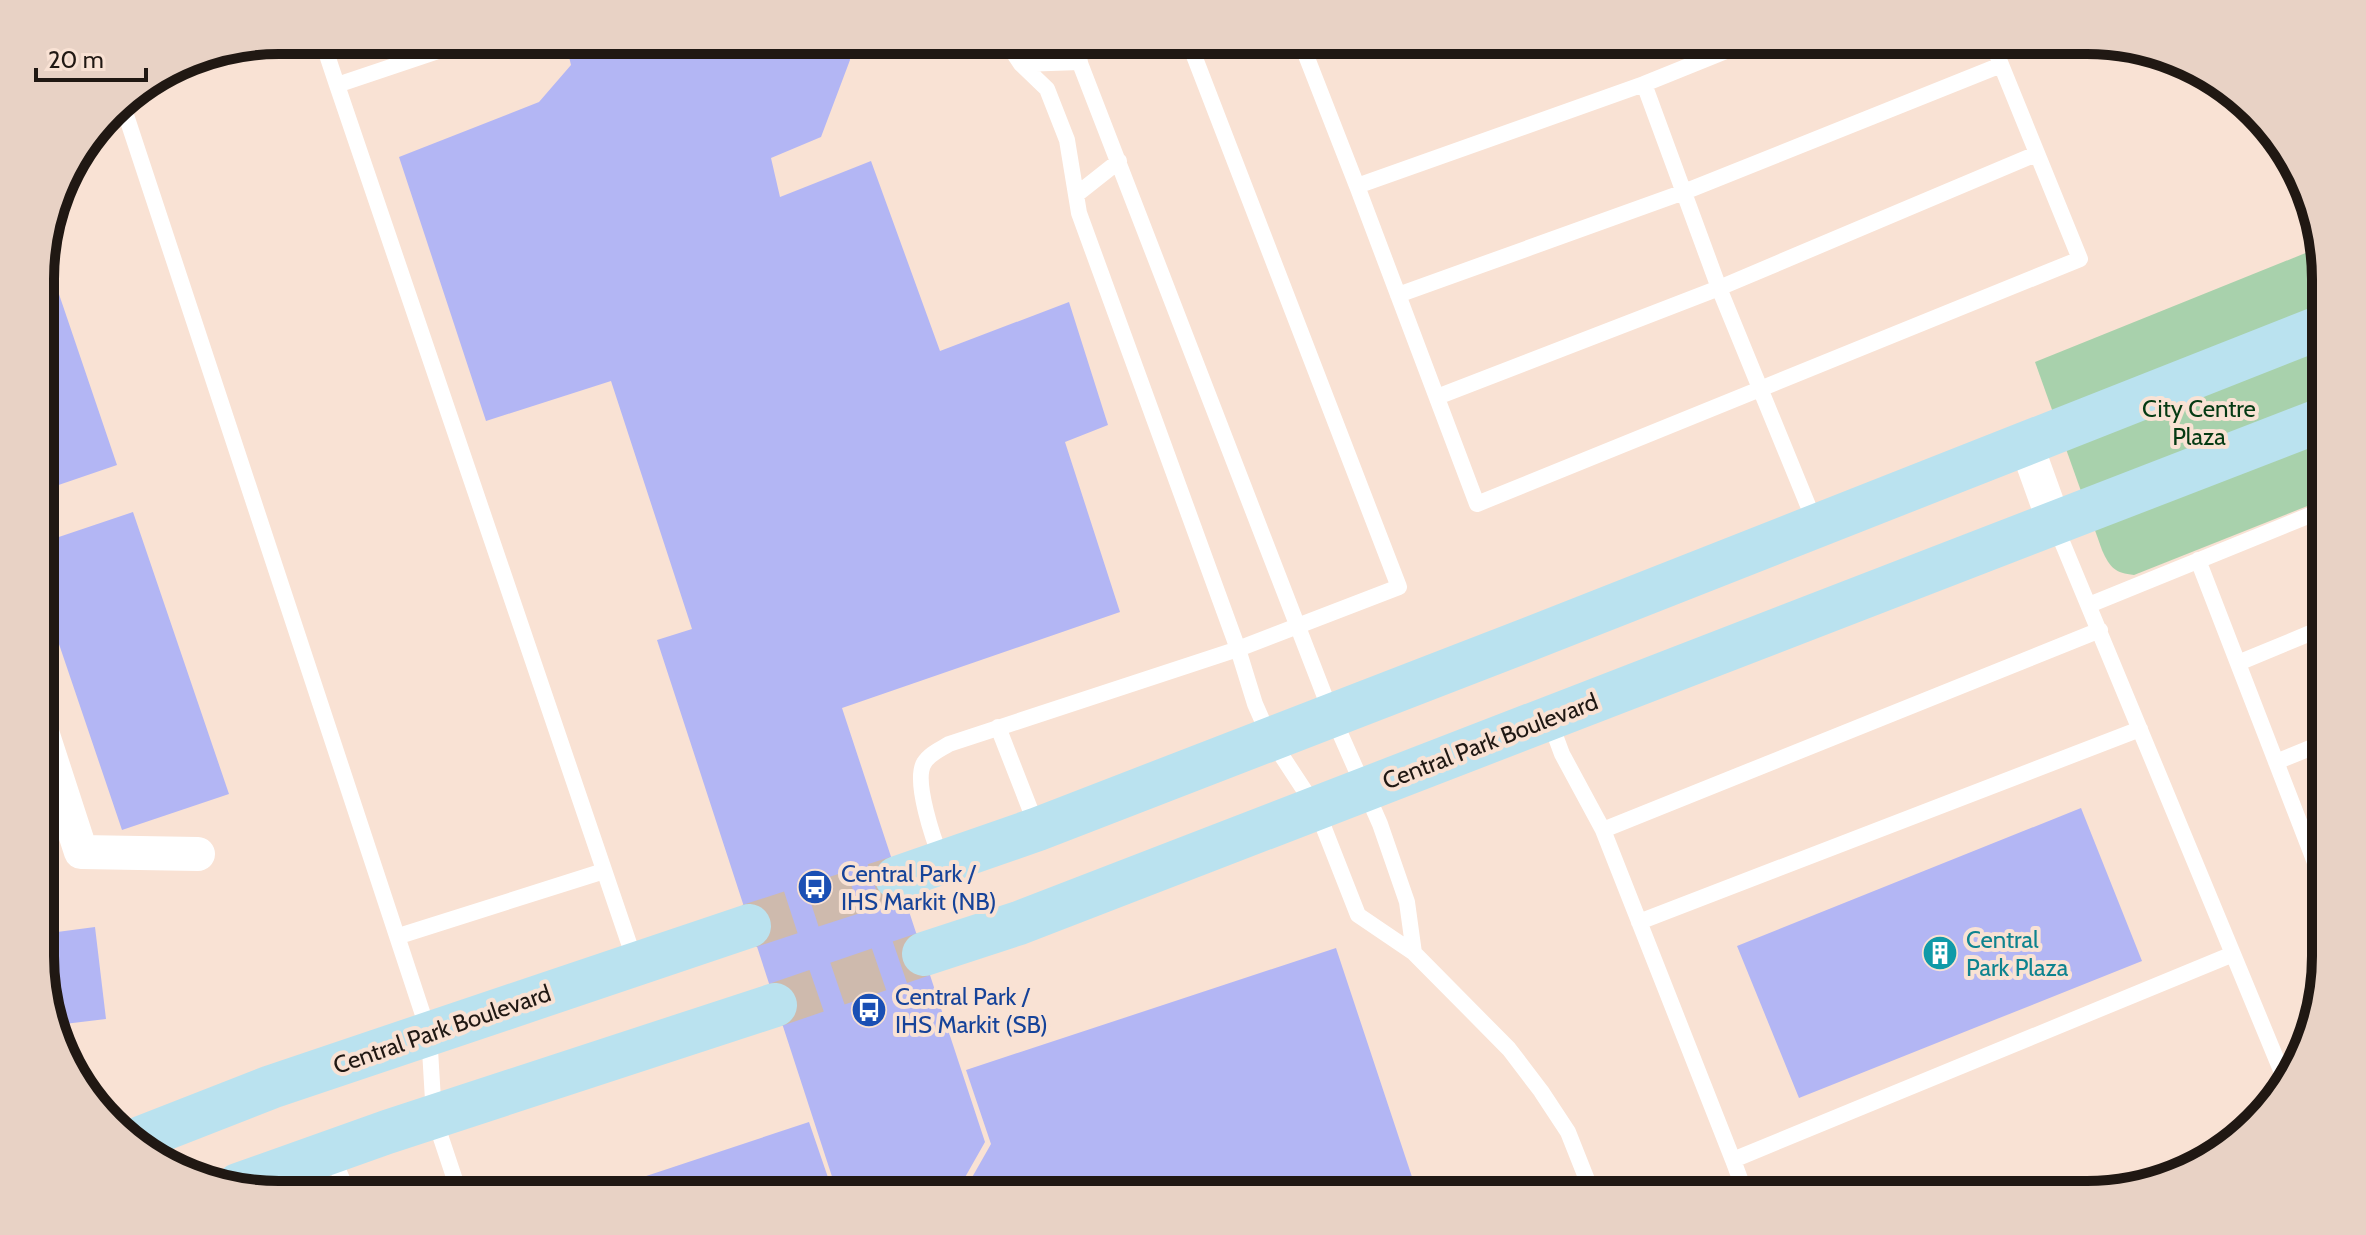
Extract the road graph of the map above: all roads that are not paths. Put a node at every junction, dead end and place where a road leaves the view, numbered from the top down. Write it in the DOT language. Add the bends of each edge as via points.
graph roads {
  1 [pos="327,54"];
  2 [pos="429,54"];
  3 [pos="1014,54"];
  4 [pos="1077,54"];
  5 [pos="1193,54"];
  6 [pos="1305,54"];
  7 [pos="1718,54"];
  8 [pos="1997,54"];
  9 [pos="1080,62"];
  10 [pos="1021,64"];
  11 [pos="2001,65"];
  12 [pos="1644,84"];
  13 [pos="337,85"];
  14 [pos="126,115"];
  15 [pos="2036,154"];
  16 [pos="1119,161"];
  17 [pos="1357,186"];
  18 [pos="1684,192"];
  19 [pos="1076,195"];
  20 [pos="1719,288"];
  21 [pos="1398,295"];
  22 [pos="2312,331"];
  23 [pos="1759,389"];
  24 [pos="1437,397"];
  25 [pos="2312,424"];
  26 [pos="2026,444"];
  27 [pos="2312,514"];
  28 [pos="2054,522"];
  29 [pos="1816,527"];
  30 [pos="2198,560"];
  31 [pos="2089,605"];
  32 [pos="1299,626"];
  33 [pos="2100,630"];
  34 [pos="2312,632"];
  35 [pos="1238,649"];
  36 [pos="2238,663"];
  37 [pos="1332,715"];
  38 [pos="1548,718"];
  39 [pos="998,727"];
  40 [pos="2140,729"];
  41 [pos="1270,738"];
  42 [pos="2312,747"];
  43 [pos="2276,762"];
  44 [pos="54,769"];
  45 [pos="1365,789"];
  46 [pos="1316,808"];
  47 [pos="1038,829"];
  48 [pos="1603,830"];
  49 [pos="2312,839"];
  50 [pos="198,854"];
  51 [pos="943,863"];
  52 [pos="604,871"];
  53 [pos="897,878"];
  54 [pos="1639,922"];
  55 [pos="749,926"];
  56 [pos="399,936"];
  57 [pos="1414,953"];
  58 [pos="924,954"];
  59 [pos="2233,954"];
  60 [pos="636,964"];
  61 [pos="775,1005"];
  62 [pos="429,1033"];
  63 [pos="2281,1069"];
  64 [pos="434,1117"];
  65 [pos="145,1136"];
  66 [pos="330,1152"];
  67 [pos="1733,1160"];
  68 [pos="254,1179"];
  69 [pos="343,1181"];
  70 [pos="455,1181"];
  71 [pos="1587,1181"];
  72 [pos="1741,1181"];
  1 -- 13 [label="lane"];
  2 -- 13 [label="lane"];
  3 -- 10 [label="lane"];
  4 -- 9 [label="lane"];
  5 -- 32 [label="lane" via="1399,587"];
  6 -- 17 [label="lane"];
  7 -- 12 [label="lane"];
  8 -- 11 [label="lane"];
  9 -- 10 [label="lane"];
  9 -- 16 [label="lane"];
  10 -- 19 [label="lane" via="1047,89 1067,140"];
  11 -- 15 [label="lane"];
  11 -- 18 [label="lane"];
  12 -- 17 [label="lane"];
  12 -- 18 [label="lane"];
  13 -- 52 [label="lane"];
  14 -- 56 [label="lane"];
  15 -- 20 [label="lane"];
  15 -- 23 [label="lane" via="2080,259"];
  16 -- 19 [label="lane"];
  16 -- 32 [label="lane"];
  17 -- 21 [label="lane"];
  18 -- 20 [label="lane"];
  18 -- 21 [label="lane"];
  19 -- 35 [label="lane"];
  20 -- 23 [label="lane"];
  20 -- 24 [label="lane"];
  21 -- 24 [label="lane"];
  22 -- 26 [label="street"];
  23 -- 24 [label="lane" via="1477,504"];
  23 -- 29 [label="lane"];
  25 -- 28 [label="street, Central Park Boulevard"];
  26 -- 28 [label="street"];
  26 -- 29 [label="street"];
  27 -- 30 [label="lane"];
  28 -- 31 [label="lane"];
  28 -- 38 [label="street, Central Park Boulevard"];
  29 -- 37 [label="street"];
  30 -- 31 [label="lane"];
  30 -- 36 [label="lane"];
  31 -- 33 [label="lane"];
  32 -- 35 [label="lane"];
  32 -- 37 [label="lane"];
  33 -- 40 [label="lane"];
  33 -- 48 [label="lane"];
  34 -- 36 [label="lane"];
  35 -- 39 [label="lane"];
  35 -- 41 [label="lane"];
  36 -- 43 [label="lane"];
  37 -- 41 [label="street"];
  37 -- 45 [label="lane"];
  38 -- 45 [label="street, Central Park Boulevard"];
  38 -- 48 [label="lane"];
  39 -- 47 [label="lane"];
  39 -- 51 [label="lane" via="949,744 925,759 919,772"];
  40 -- 54 [label="lane"];
  40 -- 59 [label="lane"];
  41 -- 46 [label="lane"];
  41 -- 47 [label="street"];
  42 -- 43 [label="lane"];
  43 -- 49 [label="lane"];
  44 -- 50 [label="street" via="81,852"];
  45 -- 46 [label="street, Central Park Boulevard"];
  45 -- 57 [label="lane" via="1407,902"];
  46 -- 57 [label="lane" via="1358,915"];
  46 -- 58 [label="street, Central Park Boulevard" via="1019,923"];
  47 -- 51 [label="street"];
  48 -- 54 [label="lane"];
  51 -- 53 [label="street"];
  52 -- 56 [label="lane"];
  52 -- 60 [label="lane"];
  54 -- 67 [label="lane"];
  55 -- 60 [label="street, Central Park Boulevard"];
  56 -- 62 [label="lane"];
  57 -- 71 [label="lane" via="1509,1049 1541,1091 1568,1132"];
  59 -- 63 [label="lane"];
  59 -- 67 [label="lane"];
  60 -- 62 [label="street, Central Park Boulevard"];
  61 -- 64 [label="street"];
  62 -- 64 [label="lane"];
  62 -- 65 [label="street, Central Park Boulevard"];
  64 -- 66 [label="street"];
  64 -- 70 [label="lane"];
  66 -- 68 [label="street"];
  66 -- 69 [label="lane"];
  67 -- 72 [label="lane"];
}
